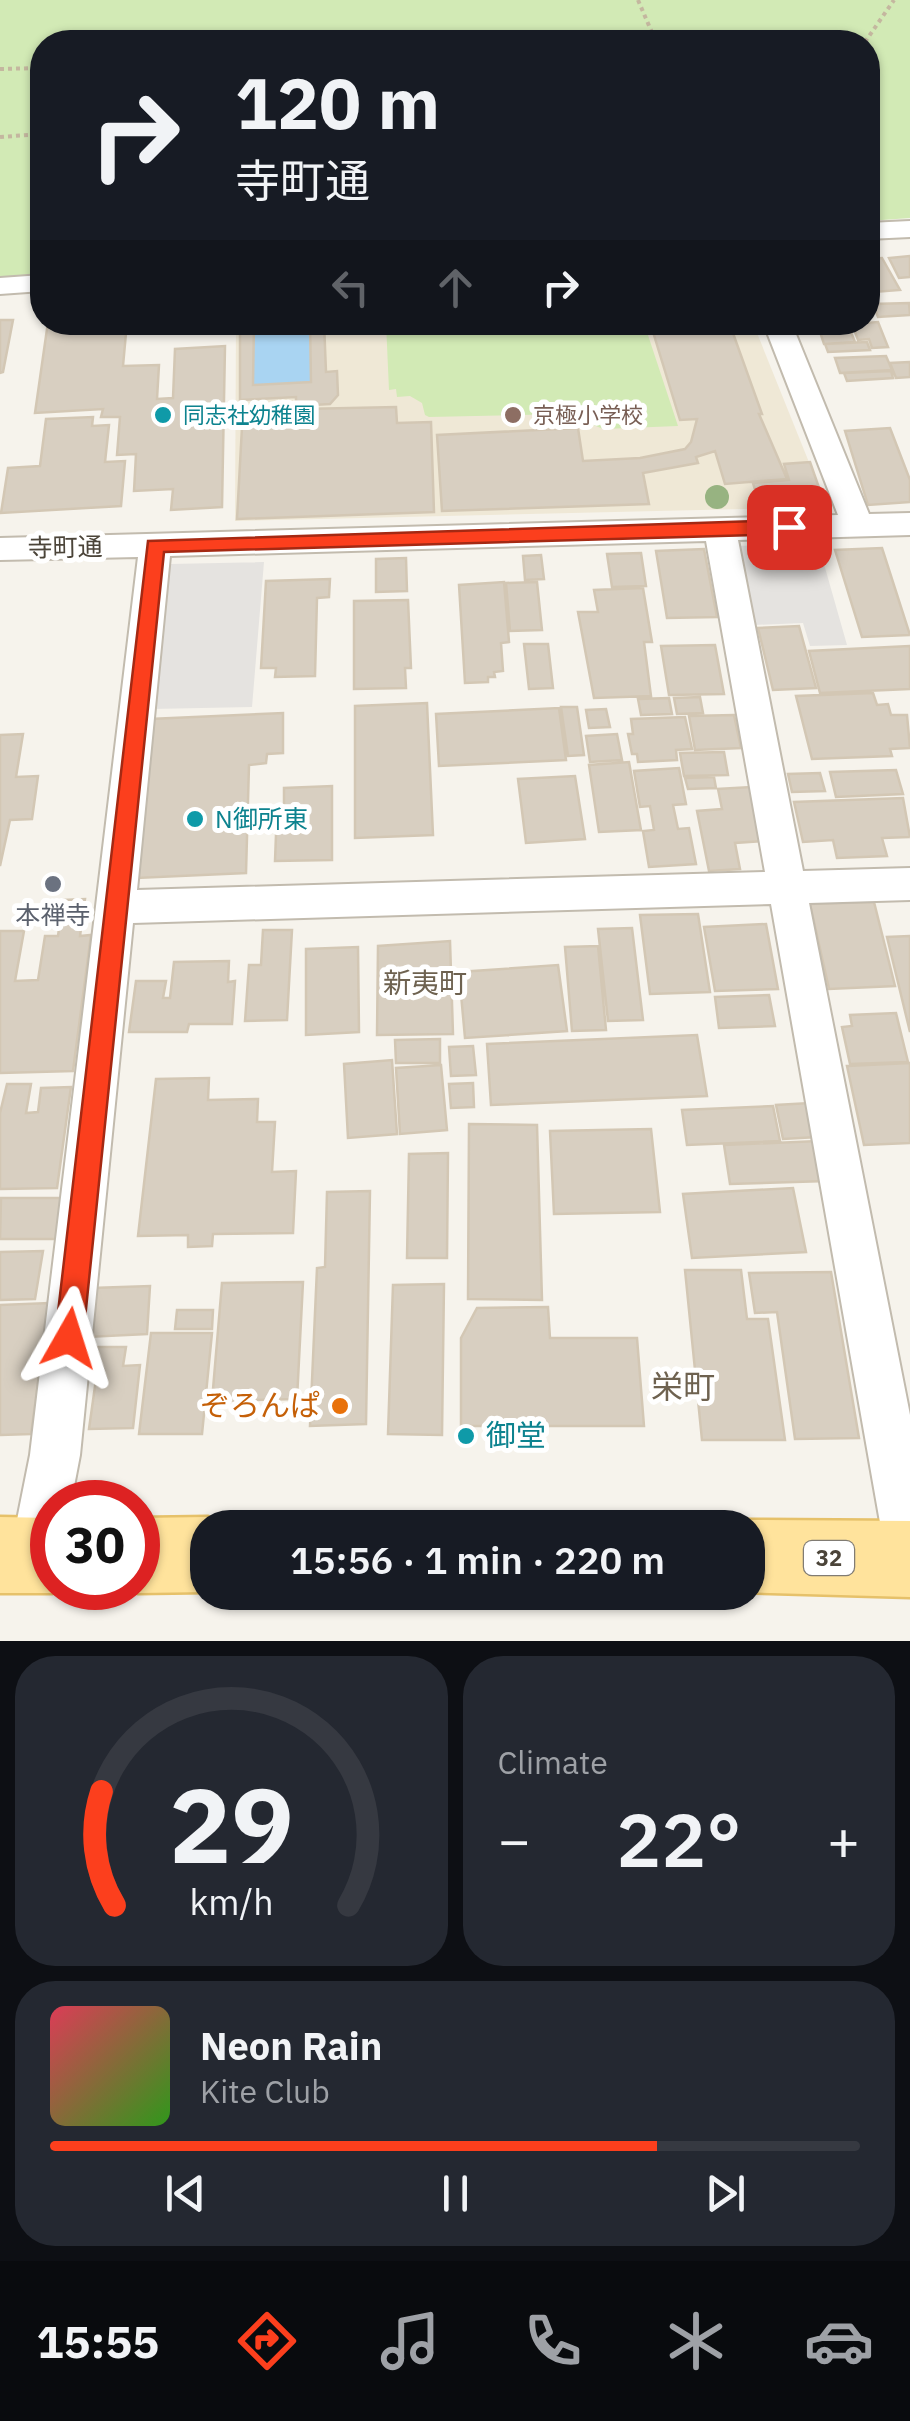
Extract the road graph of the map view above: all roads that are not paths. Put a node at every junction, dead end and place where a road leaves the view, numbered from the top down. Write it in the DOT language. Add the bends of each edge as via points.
graph roads {
  1 [pos="910,229"];
  2 [pos="880,231"];
  3 [pos="30,285"];
  4 [pos="0,286"];
  5 [pos="783,335"];
  6 [pos="910,524"];
  7 [pos="858,525"];
  8 [pos="720,530"];
  9 [pos="155,546"];
  10 [pos="0,548"];
  11 [pos="910,884"];
  12 [pos="789,888"];
  13 [pos="118,906"];
  14 [pos="50,1480"];
  15 [pos="910,1545"];
  16 [pos="160,1555"];
  17 [pos="190,1556"];
  18 [pos="765,1558"];
  19 [pos="910,1559"];
  1 -- 2 [label="street"];
  3 -- 4 [label="street"];
  5 -- 7 [label="street"];
  6 -- 7 [label="street, 寺町通"];
  7 -- 8 [label="street, 寺町通"];
  8 -- 9 [label="street, 寺町通"];
  8 -- 12 [label="street"];
  9 -- 10 [label="street, 寺町通"];
  9 -- 13 [label="street"];
  11 -- 12 [label="street"];
  12 -- 13 [label="street"];
  12 -- 15 [label="street"];
  13 -- 14 [label="street"];
  16 -- 17 [label="main road"];
  18 -- 19 [label="main road, 32"];
}
